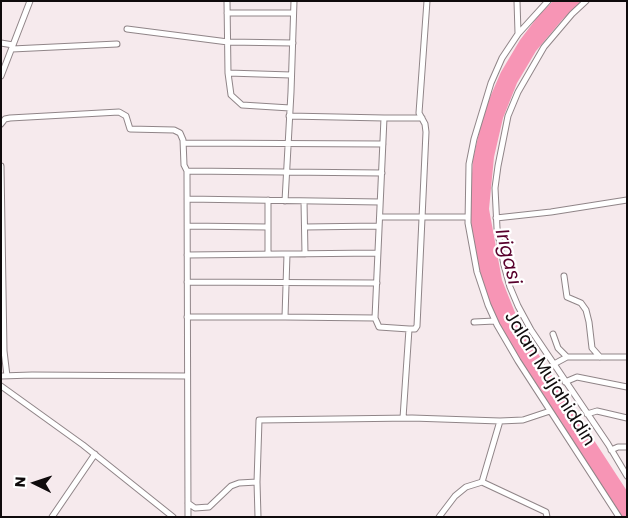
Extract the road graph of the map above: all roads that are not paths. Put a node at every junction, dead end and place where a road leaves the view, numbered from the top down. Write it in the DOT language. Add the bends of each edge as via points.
graph roads {
  1 [pos="30,1"];
  2 [pos="227,1"];
  3 [pos="294,1"];
  4 [pos="426,1"];
  5 [pos="517,1"];
  6 [pos="548,1"];
  7 [pos="586,1"];
  8 [pos="293,12"];
  9 [pos="227,13"];
  10 [pos="128,29"];
  11 [pos="518,34"];
  12 [pos="228,42"];
  13 [pos="1,43"];
  14 [pos="292,43"];
  15 [pos="117,44"];
  16 [pos="12,47"];
  17 [pos="228,74"];
  18 [pos="291,75"];
  19 [pos="1,76"];
  20 [pos="290,108"];
  21 [pos="289,116"];
  22 [pos="384,118"];
  23 [pos="422,118"];
  24 [pos="1,124"];
  25 [pos="184,143"];
  26 [pos="287,144"];
  27 [pos="383,144"];
  28 [pos="1,166"];
  29 [pos="187,170"];
  30 [pos="286,172"];
  31 [pos="382,173"];
  32 [pos="188,199"];
  33 [pos="268,200"];
  34 [pos="627,200"];
  35 [pos="285,201"];
  36 [pos="304,201"];
  37 [pos="380,202"];
  38 [pos="380,218"];
  39 [pos="422,218"];
  40 [pos="467,218"];
  41 [pos="496,218"];
  42 [pos="188,226"];
  43 [pos="379,226"];
  44 [pos="267,227"];
  45 [pos="305,227"];
  46 [pos="2,235"];
  47 [pos="378,253"];
  48 [pos="268,254"];
  49 [pos="286,254"];
  50 [pos="305,254"];
  51 [pos="188,255"];
  52 [pos="564,276"];
  53 [pos="187,282"];
  54 [pos="286,282"];
  55 [pos="376,283"];
  56 [pos="285,316"];
  57 [pos="187,317"];
  58 [pos="375,318"];
  59 [pos="495,321"];
  60 [pos="474,322"];
  61 [pos="409,329"];
  62 [pos="553,334"];
  63 [pos="567,357"];
  64 [pos="600,357"];
  65 [pos="627,357"];
  66 [pos="554,364"];
  67 [pos="4,376"];
  68 [pos="187,376"];
  69 [pos="565,382"];
  70 [pos="1,386"];
  71 [pos="627,387"];
  72 [pos="550,411"];
  73 [pos="587,414"];
  74 [pos="403,418"];
  75 [pos="627,418"];
  76 [pos="500,421"];
  77 [pos="627,447"];
  78 [pos="611,450"];
  79 [pos="96,454"];
  80 [pos="627,476"];
  81 [pos="257,482"];
  82 [pos="482,482"];
  83 [pos="188,503"];
  84 [pos="52,517"];
  85 [pos="174,517"];
  86 [pos="188,517"];
  87 [pos="258,517"];
  88 [pos="439,517"];
  89 [pos="546,517"];
  90 [pos="619,517"];
  1 -- 16 [label="street"];
  2 -- 9 [label="street"];
  3 -- 8 [label="street"];
  4 -- 23 [label="street" via="419,113"];
  5 -- 11 [label="street"];
  6 -- 11 [label="street, Jalan Mujahiddin"];
  7 -- 41 [label="street" via="544,47 508,116 495,188"];
  8 -- 9 [label="street"];
  8 -- 14 [label="street"];
  9 -- 12 [label="street"];
  10 -- 12 [label="street"];
  11 -- 40 [label="street, Jalan Mujahiddin" via="494,75 479,121 469,164"];
  12 -- 14 [label="street"];
  12 -- 17 [label="street"];
  13 -- 16 [label="street"];
  14 -- 18 [label="street"];
  15 -- 16 [label="street"];
  16 -- 19 [label="street"];
  17 -- 18 [label="street"];
  17 -- 20 [label="street" via="229,90 242,105"];
  18 -- 20 [label="street"];
  20 -- 21 [label="street"];
  21 -- 22 [label="street"];
  21 -- 26 [label="street"];
  22 -- 23 [label="street"];
  22 -- 27 [label="street"];
  23 -- 39 [label="street" via="426,132"];
  24 -- 25 [label="street" via="10,118 119,112 126,116 130,129 174,130 182,136"];
  25 -- 26 [label="street"];
  25 -- 29 [label="street"];
  26 -- 27 [label="street"];
  26 -- 30 [label="street"];
  27 -- 31 [label="street"];
  28 -- 46 [label="street"];
  29 -- 30 [label="street"];
  29 -- 32 [label="street"];
  30 -- 31 [label="street"];
  30 -- 35 [label="street"];
  31 -- 37 [label="street"];
  32 -- 33 [label="street"];
  32 -- 42 [label="street"];
  33 -- 35 [label="street"];
  33 -- 44 [label="street"];
  34 -- 41 [label="street"];
  35 -- 36 [label="street"];
  36 -- 37 [label="street"];
  36 -- 45 [label="street"];
  37 -- 38 [label="street"];
  38 -- 39 [label="street"];
  38 -- 43 [label="street"];
  39 -- 40 [label="street"];
  39 -- 61 [label="street" via="417,326"];
  40 -- 59 [label="street, Jalan Mujahiddin" via="477,272"];
  41 -- 66 [label="street" via="500,251 513,295"];
  42 -- 44 [label="street"];
  42 -- 51 [label="street"];
  43 -- 45 [label="street"];
  43 -- 47 [label="street"];
  44 -- 48 [label="street"];
  45 -- 50 [label="street"];
  46 -- 67 [label="street"];
  47 -- 50 [label="street"];
  47 -- 55 [label="street"];
  48 -- 49 [label="street"];
  48 -- 51 [label="street"];
  49 -- 50 [label="street"];
  49 -- 54 [label="street"];
  51 -- 53 [label="street"];
  52 -- 64 [label="street" via="567,297 581,303 586,310 592,348"];
  53 -- 54 [label="street"];
  53 -- 57 [label="street"];
  54 -- 55 [label="street"];
  54 -- 56 [label="street"];
  55 -- 58 [label="street"];
  56 -- 57 [label="street"];
  56 -- 58 [label="street"];
  57 -- 68 [label="street"];
  58 -- 61 [label="street" via="379,327"];
  59 -- 60 [label="street"];
  59 -- 72 [label="street, Jalan Mujahiddin"];
  61 -- 74 [label="street"];
  62 -- 63 [label="street" via="558,348"];
  63 -- 64 [label="street"];
  63 -- 66 [label="street"];
  64 -- 65 [label="street"];
  66 -- 69 [label="street"];
  67 -- 68 [label="street"];
  68 -- 83 [label="street"];
  69 -- 71 [label="street" via="577,377"];
  69 -- 73 [label="street"];
  70 -- 79 [label="street"];
  72 -- 76 [label="street" via="522,420"];
  72 -- 90 [label="street, Jalan Mujahiddin"];
  73 -- 75 [label="street" via="597,411"];
  73 -- 78 [label="street"];
  74 -- 76 [label="street"];
  74 -- 81 [label="street" via="259,420"];
  76 -- 82 [label="street"];
  77 -- 78 [label="street"];
  78 -- 80 [label="street"];
  79 -- 84 [label="street"];
  79 -- 85 [label="street"];
  81 -- 83 [label="street" via="231,486 208,507 195,508"];
  81 -- 87 [label="street"];
  82 -- 88 [label="street" via="466,487"];
  82 -- 89 [label="street" via="546,512"];
  83 -- 86 [label="street"];
}
